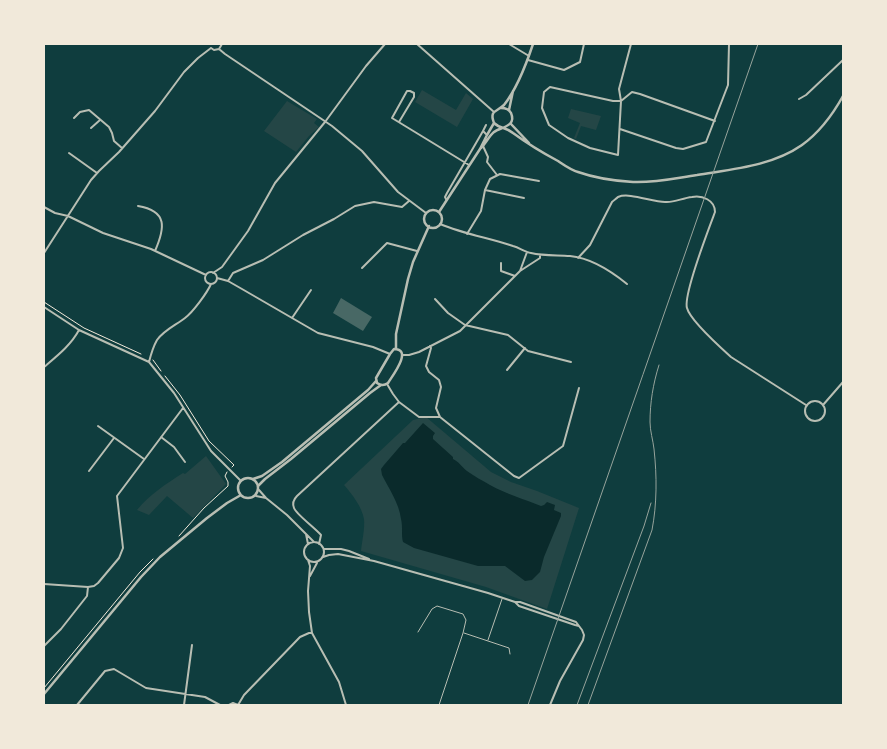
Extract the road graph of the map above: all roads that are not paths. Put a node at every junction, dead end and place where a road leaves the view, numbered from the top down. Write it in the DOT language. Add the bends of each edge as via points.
graph roads {
  1 [pos="209,44"];
  2 [pos="222,44"];
  3 [pos="385,44"];
  4 [pos="417,44"];
  5 [pos="509,44"];
  6 [pos="533,44"];
  7 [pos="584,44"];
  8 [pos="631,44"];
  9 [pos="729,44"];
  10 [pos="211,48"];
  11 [pos="219,49"];
  12 [pos="528,58"];
  13 [pos="843,60"];
  14 [pos="514,87"];
  15 [pos="843,96"];
  16 [pos="799,99"];
  17 [pos="621,102"];
  18 [pos="500,108"];
  19 [pos="509,111"];
  20 [pos="494,112"];
  21 [pos="74,118"];
  22 [pos="100,120"];
  23 [pos="715,121"];
  24 [pos="325,122"];
  25 [pos="399,122"];
  26 [pos="494,123"];
  27 [pos="510,124"];
  28 [pos="486,126"];
  29 [pos="505,127"];
  30 [pos="91,128"];
  31 [pos="620,129"];
  32 [pos="483,131"];
  33 [pos="487,134"];
  34 [pos="482,147"];
  35 [pos="122,148"];
  36 [pos="538,150"];
  37 [pos="69,153"];
  38 [pos="465,162"];
  39 [pos="469,165"];
  40 [pos="97,173"];
  41 [pos="497,175"];
  42 [pos="538,180"];
  43 [pos="485,190"];
  44 [pos="524,198"];
  45 [pos="409,201"];
  46 [pos="447,201"];
  47 [pos="138,206"];
  48 [pos="44,207"];
  49 [pos="439,212"];
  50 [pos="426,213"];
  51 [pos="68,216"];
  52 [pos="440,224"];
  53 [pos="429,226"];
  54 [pos="467,234"];
  55 [pos="156,251"];
  56 [pos="417,251"];
  57 [pos="527,252"];
  58 [pos="44,253"];
  59 [pos="540,255"];
  60 [pos="578,258"];
  61 [pos="501,263"];
  62 [pos="362,268"];
  63 [pos="520,271"];
  64 [pos="213,272"];
  65 [pos="206,275"];
  66 [pos="515,276"];
  67 [pos="217,278"];
  68 [pos="228,281"];
  69 [pos="211,284"];
  70 [pos="628,284"];
  71 [pos="311,290"];
  72 [pos="435,299"];
  73 [pos="44,307"];
  74 [pos="292,318"];
  75 [pos="465,325"];
  76 [pos="79,330"];
  77 [pos="430,346"];
  78 [pos="525,348"];
  79 [pos="396,349"];
  80 [pos="390,354"];
  81 [pos="402,355"];
  82 [pos="149,360"];
  83 [pos="571,362"];
  84 [pos="44,367"];
  85 [pos="507,370"];
  86 [pos="376,381"];
  87 [pos="843,382"];
  88 [pos="387,384"];
  89 [pos="381,385"];
  90 [pos="579,388"];
  91 [pos="399,402"];
  92 [pos="823,404"];
  93 [pos="806,405"];
  94 [pos="183,408"];
  95 [pos="440,417"];
  96 [pos="98,426"];
  97 [pos="161,437"];
  98 [pos="114,438"];
  99 [pos="144,459"];
  100 [pos="185,462"];
  101 [pos="89,471"];
  102 [pos="253,479"];
  103 [pos="241,481"];
  104 [pos="258,488"];
  105 [pos="241,495"];
  106 [pos="256,496"];
  107 [pos="266,498"];
  108 [pos="306,534"];
  109 [pos="314,542"];
  110 [pos="308,544"];
  111 [pos="319,544"];
  112 [pos="324,548"];
  113 [pos="323,557"];
  114 [pos="308,560"];
  115 [pos="374,561"];
  116 [pos="317,562"];
  117 [pos="44,584"];
  118 [pos="308,586"];
  119 [pos="88,587"];
  120 [pos="502,598"];
  121 [pos="418,632"];
  122 [pos="312,633"];
  123 [pos="463,633"];
  124 [pos="488,641"];
  125 [pos="192,645"];
  126 [pos="44,646"];
  127 [pos="510,654"];
  128 [pos="44,694"];
  129 [pos="186,694"];
  130 [pos="77,705"];
  131 [pos="184,705"];
  132 [pos="220,705"];
  133 [pos="229,705"];
  134 [pos="238,705"];
  135 [pos="346,705"];
  136 [pos="439,705"];
  137 [pos="550,705"];
  1 -- 10 [label="street"];
  2 -- 11 [label="street"];
  3 -- 24 [label="street"];
  4 -- 20 [label="street"];
  5 -- 12 [label="street"];
  6 -- 12 [label="street"];
  7 -- 12 [label="street" via="580,62 564,70"];
  8 -- 17 [label="street" via="619,89"];
  9 -- 23 [label="street" via="728,85"];
  10 -- 11 [label="street"];
  10 -- 35 [label="street" via="184,72"];
  11 -- 24 [label="street"];
  12 -- 14 [label="street"];
  13 -- 16 [label="street"];
  14 -- 18 [label="street"];
  14 -- 19 [label="street"];
  15 -- 36 [label="street" via="809,140 777,158 746,167 670,180 634,182 576,171"];
  17 -- 23 [label="street" via="632,92"];
  17 -- 31 [label="street"];
  17 -- 31 [label="street" via="550,88 544,92 542,108 549,125 590,148 618,155"];
  18 -- 19 [label="street"];
  18 -- 20 [label="street"];
  19 -- 27 [label="street" via="512,117"];
  20 -- 26 [label="street"];
  21 -- 22 [label="street" via="89,110"];
  22 -- 30 [label="street"];
  22 -- 35 [label="street" via="109,127 114,141"];
  23 -- 31 [label="street" via="706,142 683,149"];
  24 -- 45 [label="street" via="362,152"];
  24 -- 64 [label="street" via="275,183 248,231 222,267"];
  25 -- 25 [label="street" via="392,118 410,90 414,97"];
  25 -- 38 [label="street"];
  26 -- 29 [label="street"];
  26 -- 33 [label="street"];
  27 -- 29 [label="street"];
  27 -- 36 [label="street"];
  28 -- 32 [label="street"];
  29 -- 34 [label="street" via="494,132"];
  29 -- 36 [label="street"];
  32 -- 33 [label="street"];
  32 -- 38 [label="street"];
  33 -- 34 [label="street"];
  34 -- 39 [label="street"];
  34 -- 41 [label="street" via="488,157 487,162"];
  35 -- 40 [label="street"];
  37 -- 40 [label="street"];
  38 -- 39 [label="street"];
  38 -- 46 [label="street" via="445,197"];
  39 -- 46 [label="street"];
  40 -- 51 [label="street"];
  41 -- 42 [label="street"];
  41 -- 43 [label="street" via="490,178"];
  43 -- 44 [label="street"];
  43 -- 54 [label="street" via="481,211"];
  45 -- 50 [label="street"];
  45 -- 68 [label="street" via="402,207 374,202 355,206 263,260 233,273"];
  46 -- 49 [label="street"];
  47 -- 55 [label="street" via="150,209 162,220"];
  48 -- 51 [label="street"];
  49 -- 50 [label="street" via="431,210"];
  49 -- 52 [label="street" via="442,217"];
  50 -- 53 [label="street" via="425,220"];
  51 -- 55 [label="street" via="103,233"];
  51 -- 58 [label="street"];
  52 -- 53 [label="street"];
  52 -- 54 [label="street"];
  53 -- 56 [label="street"];
  54 -- 57 [label="street"];
  55 -- 65 [label="street"];
  56 -- 62 [label="street" via="387,243"];
  56 -- 79 [label="street" via="396,334"];
  57 -- 59 [label="street"];
  57 -- 63 [label="street"];
  59 -- 60 [label="street"];
  59 -- 63 [label="street"];
  60 -- 70 [label="street" via="602,266"];
  60 -- 93 [label="street" via="590,245 617,198 629,196 675,202 691,196 711,201 714,212 690,286 686,304 688,311 731,357"];
  61 -- 66 [label="street" via="501,271"];
  63 -- 66 [label="street"];
  64 -- 65 [label="street"];
  64 -- 67 [label="street"];
  65 -- 69 [label="street"];
  66 -- 75 [label="street"];
  67 -- 68 [label="street"];
  67 -- 69 [label="street"];
  68 -- 74 [label="street"];
  69 -- 82 [label="street" via="186,317 158,339"];
  71 -- 74 [label="street"];
  72 -- 75 [label="street"];
  73 -- 76 [label="street"];
  74 -- 80 [label="street" via="318,333"];
  75 -- 77 [label="street" via="460,331"];
  75 -- 78 [label="street" via="508,335"];
  76 -- 82 [label="street"];
  76 -- 84 [label="street"];
  77 -- 81 [label="street"];
  77 -- 95 [label="street" via="426,366 441,387 436,408"];
  78 -- 83 [label="street"];
  78 -- 85 [label="street"];
  79 -- 80 [label="street"];
  79 -- 81 [label="street"];
  80 -- 86 [label="street"];
  81 -- 88 [label="street"];
  82 -- 94 [label="street"];
  86 -- 89 [label="street"];
  86 -- 102 [label="street" via="289,456"];
  87 -- 92 [label="street"];
  88 -- 89 [label="street"];
  88 -- 91 [label="street"];
  89 -- 104 [label="street" via="264,479"];
  90 -- 95 [label="street" via="564,446 520,478"];
  91 -- 95 [label="street" via="420,417"];
  91 -- 111 [label="street" via="294,499 295,510 321,536"];
  92 -- 93 [label="street" via="814,401"];
  92 -- 93 [label="street" via="823,418 813,422 805,415"];
  94 -- 97 [label="street"];
  94 -- 103 [label="street" via="210,451"];
  96 -- 98 [label="street"];
  97 -- 99 [label="street"];
  97 -- 100 [label="street"];
  98 -- 99 [label="street"];
  98 -- 101 [label="street"];
  99 -- 119 [label="street" via="116,496 123,548 119,558 98,583"];
  102 -- 103 [label="street"];
  102 -- 104 [label="street"];
  103 -- 105 [label="street" via="238,486"];
  104 -- 106 [label="street"];
  104 -- 107 [label="street"];
  105 -- 106 [label="street" via="248,499"];
  105 -- 128 [label="street" via="207,518 147,570"];
  106 -- 107 [label="street"];
  107 -- 108 [label="street"];
  108 -- 109 [label="street"];
  108 -- 110 [label="street"];
  109 -- 110 [label="street"];
  109 -- 111 [label="street"];
  110 -- 114 [label="street" via="304,549"];
  111 -- 112 [label="street"];
  112 -- 113 [label="street"];
  112 -- 115 [label="street" via="349,551"];
  113 -- 115 [label="street" via="338,554"];
  113 -- 116 [label="street"];
  114 -- 116 [label="street"];
  114 -- 118 [label="street"];
  115 -- 120 [label="street"];
  116 -- 118 [label="street"];
  117 -- 119 [label="street"];
  118 -- 122 [label="street"];
  119 -- 126 [label="street" via="87,596"];
  120 -- 124 [label="lane"];
  120 -- 137 [label="street" via="579,626 584,635"];
  121 -- 123 [label="lane" via="437,606 465,616"];
  122 -- 134 [label="street" via="300,637"];
  122 -- 135 [label="street" via="338,682"];
  123 -- 124 [label="lane"];
  123 -- 136 [label="lane"];
  124 -- 127 [label="lane" via="509,648"];
  125 -- 129 [label="street"];
  129 -- 130 [label="street" via="146,688 114,669 105,671"];
  129 -- 131 [label="street"];
  129 -- 132 [label="street" via="205,697"];
  133 -- 134 [label="street"];
}
